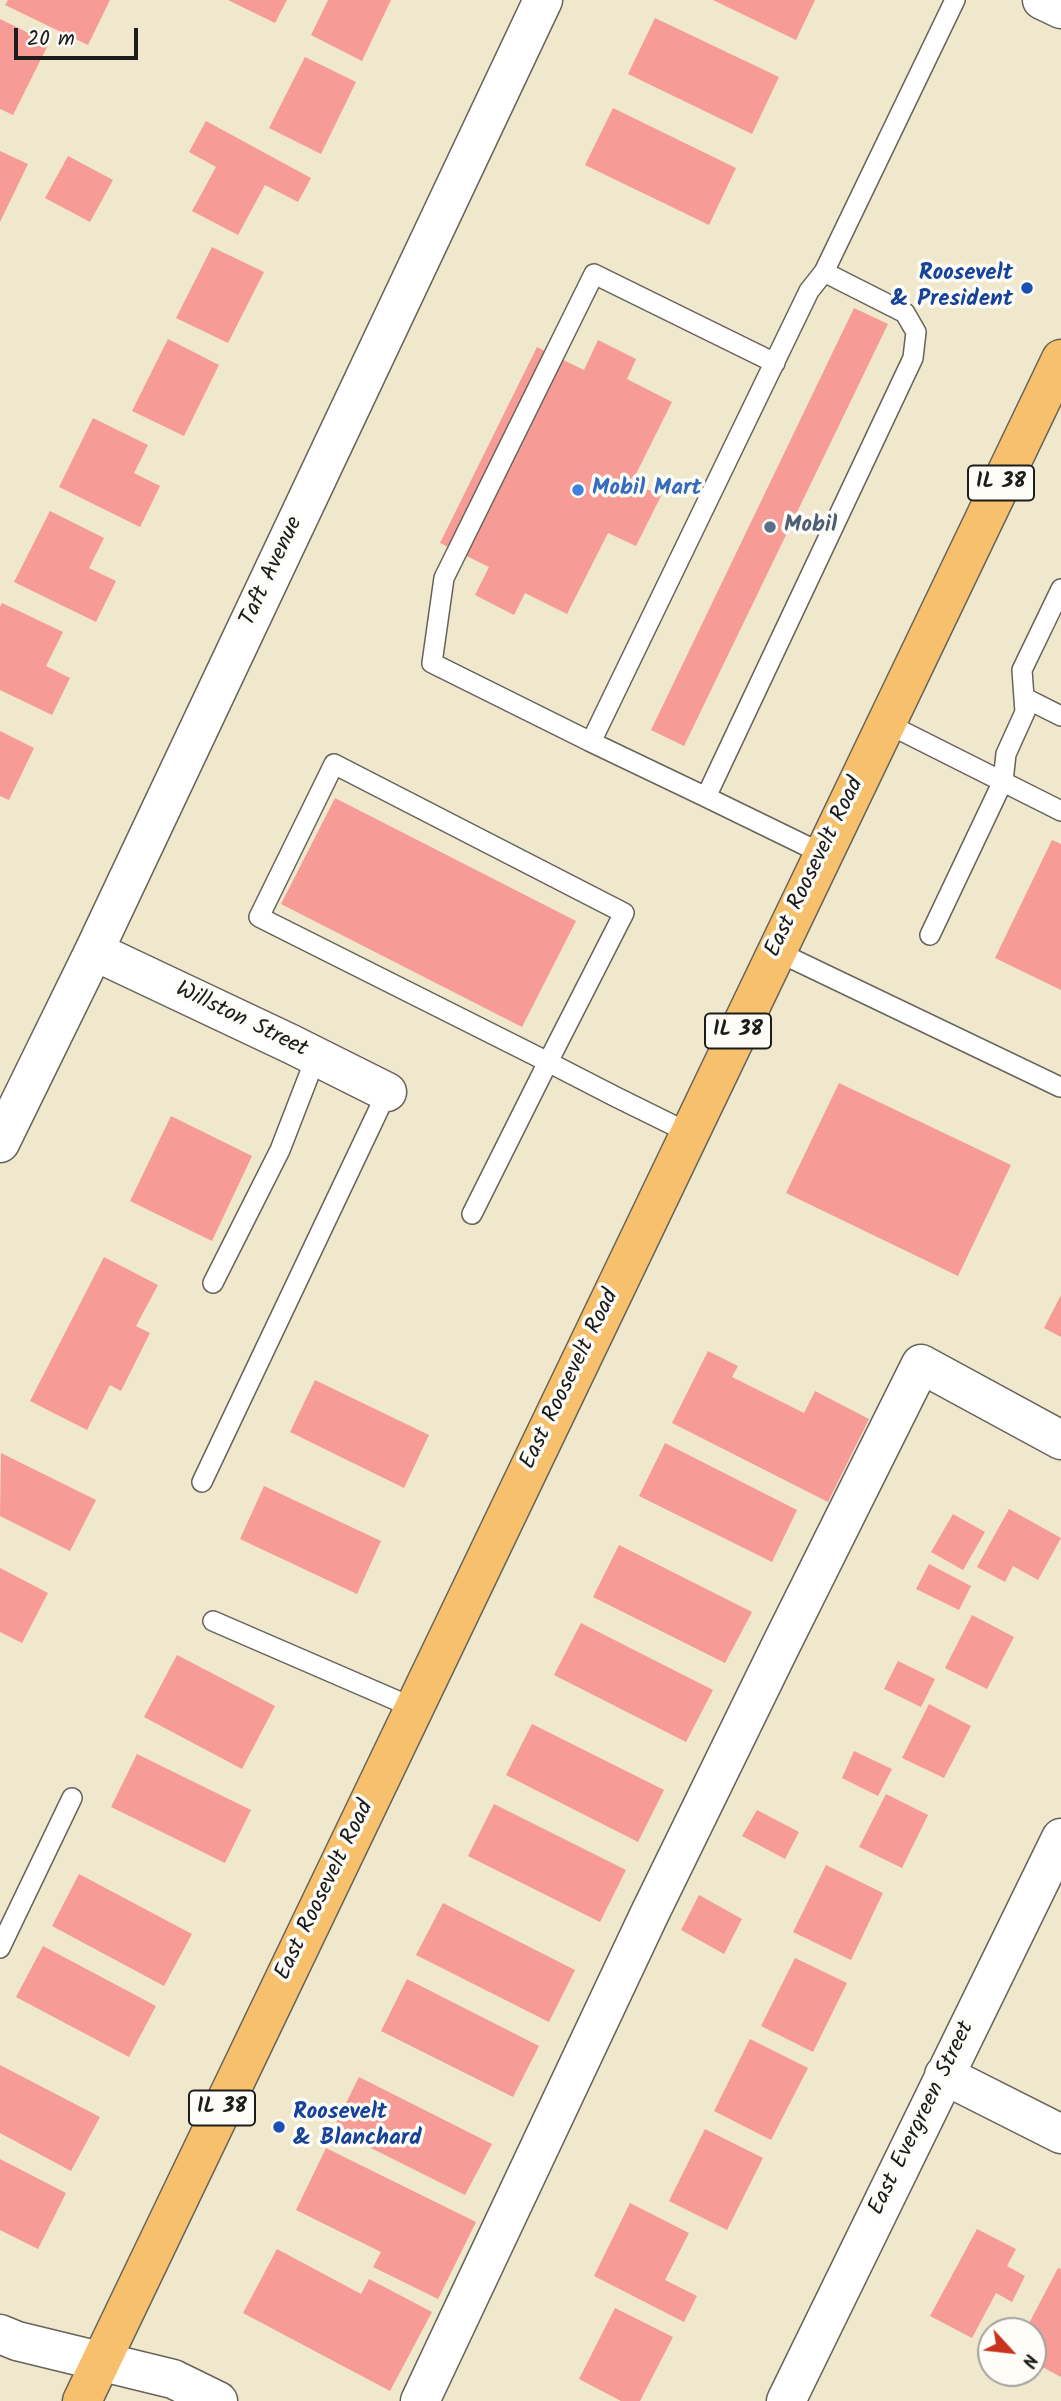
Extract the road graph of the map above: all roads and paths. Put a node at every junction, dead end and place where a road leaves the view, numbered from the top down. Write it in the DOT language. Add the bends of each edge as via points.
graph roads {
  1 [pos="543,0"];
  2 [pos="954,0"];
  3 [pos="1042,0"];
  4 [pos="1061,9"];
  5 [pos="824,272"];
  6 [pos="1061,359"];
  7 [pos="775,363"];
  8 [pos="1061,589"];
  9 [pos="1025,698"];
  10 [pos="1061,716"];
  11 [pos="886,723"];
  12 [pos="591,742"];
  13 [pos="1003,781"];
  14 [pos="706,797"];
  15 [pos="1061,811"];
  16 [pos="822,854"];
  17 [pos="930,935"];
  18 [pos="94,951"];
  19 [pos="776,951"];
  20 [pos="316,1057"];
  21 [pos="548,1062"];
  22 [pos="1060,1087"];
  23 [pos="387,1092"];
  24 [pos="689,1133"];
  25 [pos="0,1143"];
  26 [pos="472,1214"];
  27 [pos="213,1283"];
  28 [pos="1061,1440"];
  29 [pos="201,1482"];
  30 [pos="213,1621"];
  31 [pos="414,1707"];
  32 [pos="72,1797"];
  33 [pos="1061,1838"];
  34 [pos="0,1948"];
  35 [pos="944,2075"];
  36 [pos="1061,2134"];
  37 [pos="0,2334"];
  38 [pos="100,2362"];
  39 [pos="82,2401"];
  40 [pos="218,2401"];
  41 [pos="421,2401"];
  42 [pos="786,2401"];
  1 -- 18 [label="street, Taft Avenue"];
  2 -- 5 [label="lane"];
  3 -- 4 [label="street"];
  5 -- 7 [label="lane" via="809,291"];
  5 -- 14 [label="lane" via="905,313 916,332 913,358"];
  6 -- 11 [label="main road, East Roosevelt Road / IL 38"];
  7 -- 12 [label="lane"];
  7 -- 12 [label="lane" via="594,274 444,578 432,663"];
  8 -- 9 [label="lane" via="1022,670"];
  9 -- 10 [label="lane"];
  9 -- 13 [label="lane" via="1026,712 1006,754"];
  11 -- 13 [label="lane"];
  11 -- 16 [label="main road, East Roosevelt Road / IL 38"];
  12 -- 14 [label="lane"];
  13 -- 15 [label="lane"];
  13 -- 17 [label="lane"];
  14 -- 16 [label="lane"];
  16 -- 19 [label="main road, East Roosevelt Road / IL 38"];
  18 -- 20 [label="street, Willston Street"];
  18 -- 25 [label="street, Taft Avenue"];
  19 -- 22 [label="lane"];
  19 -- 24 [label="main road, East Roosevelt Road / IL 38"];
  20 -- 23 [label="street, Willston Street"];
  20 -- 27 [label="lane" via="280,1150"];
  21 -- 21 [label="lane" via="258,917 334,764 624,913"];
  21 -- 24 [label="lane"];
  21 -- 26 [label="lane"];
  23 -- 29 [label="lane"];
  24 -- 31 [label="main road, East Roosevelt Road / IL 38"];
  28 -- 41 [label="street" via="921,1364 649,1915"];
  30 -- 31 [label="lane"];
  31 -- 38 [label="main road, East Roosevelt Road / IL 38"];
  32 -- 34 [label="lane"];
  33 -- 35 [label="street, East Evergreen Street"];
  35 -- 36 [label="street"];
  35 -- 42 [label="street, East Evergreen Street"];
  37 -- 38 [label="street"];
  38 -- 39 [label="main road, East Roosevelt Road / IL 38"];
  38 -- 40 [label="street" via="173,2379"];
}
